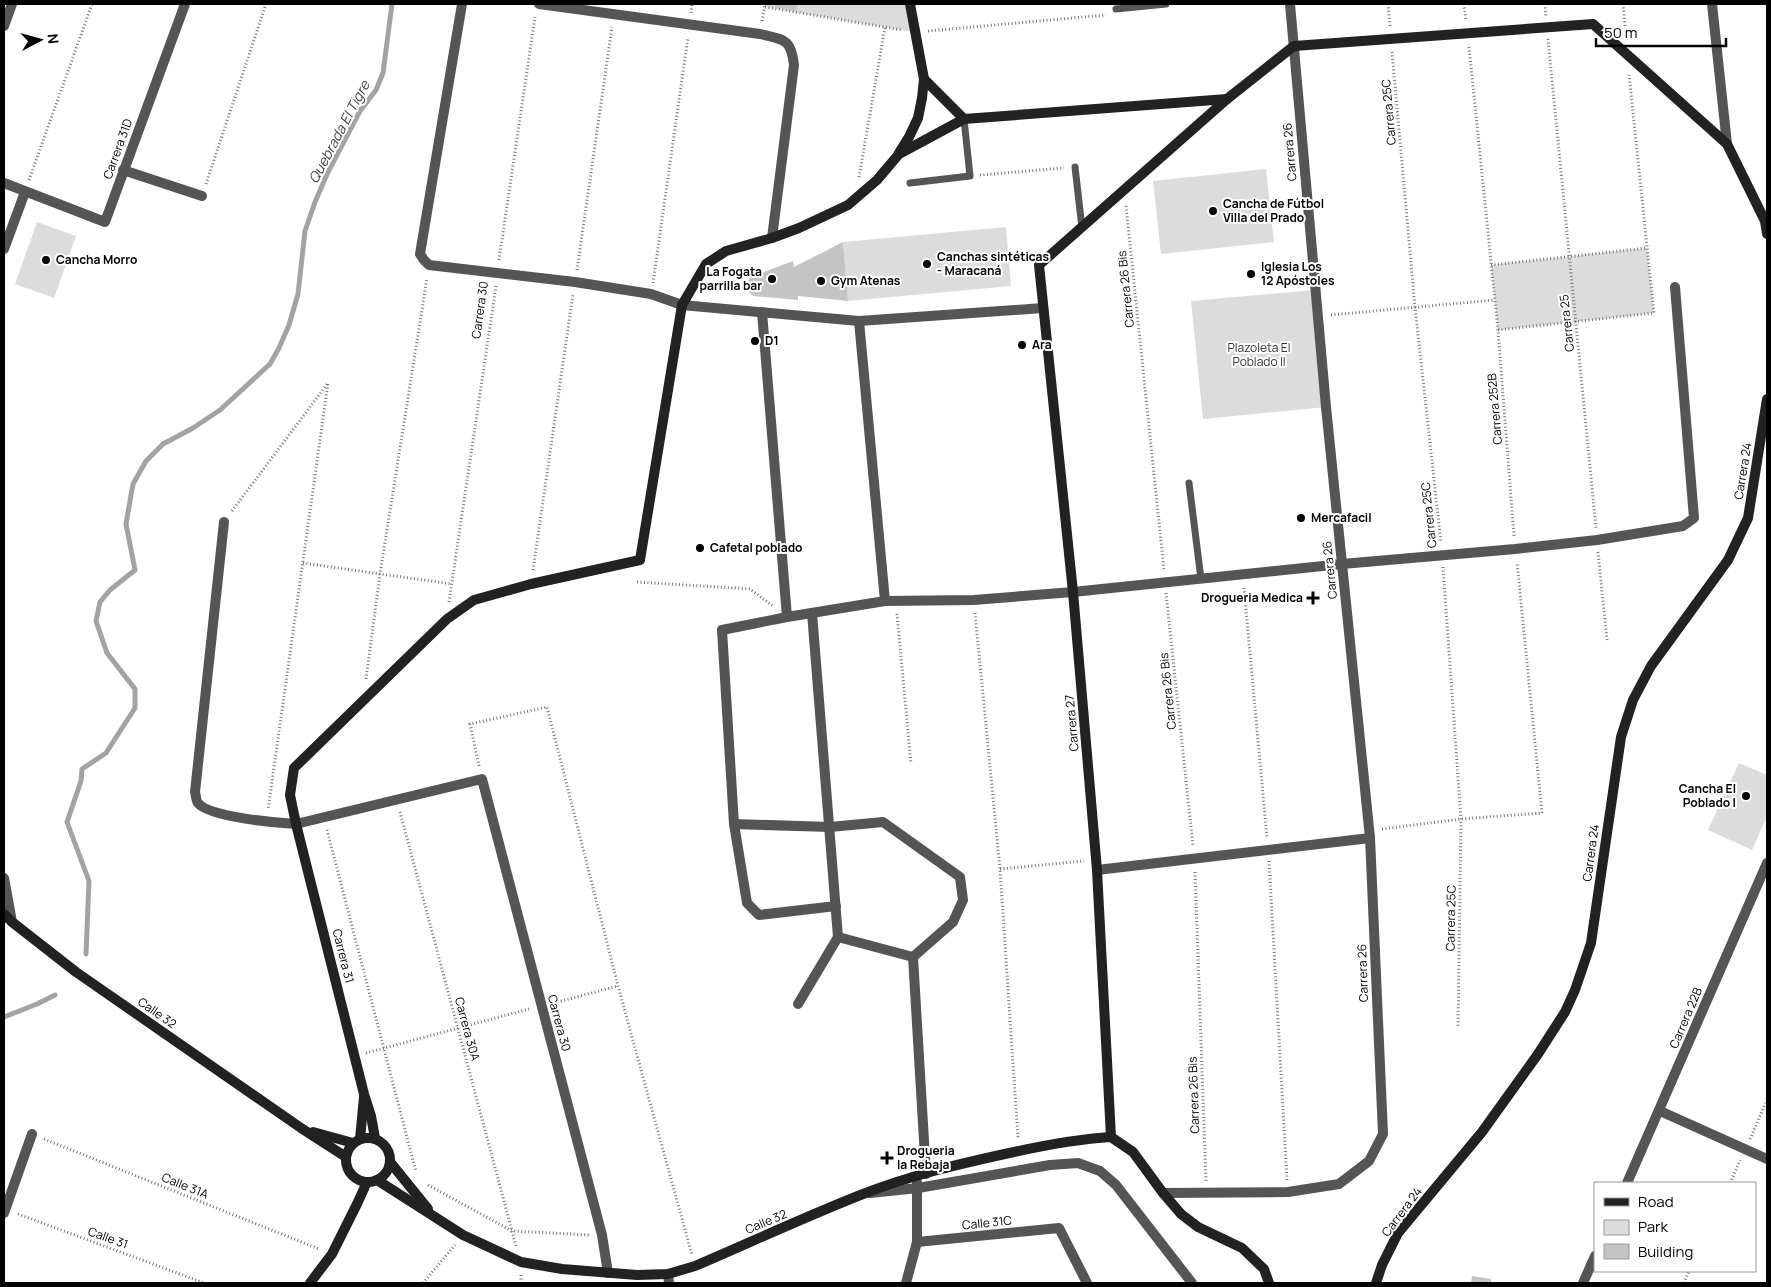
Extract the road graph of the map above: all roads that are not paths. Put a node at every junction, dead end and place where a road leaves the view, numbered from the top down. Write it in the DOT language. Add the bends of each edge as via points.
graph roads {
  1 [pos="12,4"];
  2 [pos="185,4"];
  3 [pos="462,4"];
  4 [pos="910,4"];
  5 [pos="1166,4"];
  6 [pos="1290,4"];
  7 [pos="1712,4"];
  8 [pos="538,9"];
  9 [pos="1116,9"];
  10 [pos="4,26"];
  11 [pos="1294,46"];
  12 [pos="924,79"];
  13 [pos="1228,99"];
  14 [pos="964,119"];
  15 [pos="1728,144"];
  16 [pos="899,154"];
  17 [pos="1075,167"];
  18 [pos="123,170"];
  19 [pos="4,183"];
  20 [pos="910,183"];
  21 [pos="25,192"];
  22 [pos="202,196"];
  23 [pos="1082,228"];
  24 [pos="1767,234"];
  25 [pos="772,238"];
  26 [pos="4,249"];
  27 [pos="1675,288"];
  28 [pos="682,305"];
  29 [pos="1043,308"];
  30 [pos="762,312"];
  31 [pos="859,321"];
  32 [pos="1767,399"];
  33 [pos="1189,483"];
  34 [pos="224,522"];
  35 [pos="1342,564"];
  36 [pos="1201,579"];
  37 [pos="1073,592"];
  38 [pos="890,601"];
  39 [pos="812,613"];
  40 [pos="787,616"];
  41 [pos="296,824"];
  42 [pos="734,824"];
  43 [pos="830,827"];
  44 [pos="1370,834"];
  45 [pos="1767,863"];
  46 [pos="1097,865"];
  47 [pos="4,878"];
  48 [pos="836,906"];
  49 [pos="4,914"];
  50 [pos="12,922"];
  51 [pos="838,936"];
  52 [pos="913,957"];
  53 [pos="798,1004"];
  54 [pos="364,1094"];
  55 [pos="1660,1111"];
  56 [pos="301,1128"];
  57 [pos="32,1134"];
  58 [pos="1111,1137"];
  59 [pos="374,1138"];
  60 [pos="356,1141"];
  61 [pos="346,1157"];
  62 [pos="1767,1159"];
  63 [pos="390,1162"];
  64 [pos="921,1175"];
  65 [pos="367,1180"];
  66 [pos="1627,1182"];
  67 [pos="918,1188"];
  68 [pos="1162,1193"];
  69 [pos="864,1194"];
  70 [pos="4,1211"];
  71 [pos="435,1217"];
  72 [pos="917,1242"];
  73 [pos="1594,1258"];
  74 [pos="608,1273"];
  75 [pos="668,1279"];
  76 [pos="310,1283"];
  77 [pos="906,1283"];
  78 [pos="1087,1283"];
  79 [pos="1192,1283"];
  80 [pos="1269,1283"];
  81 [pos="1376,1283"];
  82 [pos="1583,1283"];
  1 -- 10 [label="street"];
  2 -- 18 [label="street, Carrera 31D"];
  3 -- 28 [label="street" via="420,254 424,260 429,265 651,294"];
  4 -- 12 [label="street"];
  5 -- 9 [label="lane"];
  6 -- 11 [label="street, Carrera 26"];
  7 -- 15 [label="street"];
  8 -- 25 [label="street" via="689,24 783,40 792,49 794,65"];
  11 -- 13 [label="street"];
  11 -- 15 [label="street" via="1593,24"];
  11 -- 35 [label="street, Carrera 26"];
  12 -- 14 [label="street"];
  12 -- 16 [label="street" via="918,118"];
  13 -- 14 [label="street"];
  13 -- 23 [label="street"];
  14 -- 16 [label="street"];
  14 -- 20 [label="lane" via="970,176"];
  15 -- 24 [label="street" via="1765,221"];
  16 -- 25 [label="street" via="848,206"];
  17 -- 23 [label="lane"];
  18 -- 21 [label="street, Carrera 31D" via="105,222"];
  18 -- 22 [label="street"];
  19 -- 21 [label="street"];
  21 -- 26 [label="street"];
  23 -- 29 [label="street, Carrera 27" via="1040,265"];
  25 -- 28 [label="street" via="726,251 706,264"];
  27 -- 35 [label="street" via="1694,518 1683,526 1597,540"];
  28 -- 30 [label="street"];
  28 -- 41 [label="street, Carrera 31" via="640,560 474,600 447,619 294,768 290,795"];
  29 -- 31 [label="street"];
  29 -- 37 [label="street, Carrera 27"];
  30 -- 31 [label="street"];
  30 -- 40 [label="street"];
  31 -- 38 [label="street"];
  32 -- 81 [label="street, Carrera 24" via="1748,518 1728,560 1651,666 1633,700 1621,737 1591,943 1575,990 1538,1054 1482,1132 1398,1234"];
  33 -- 36 [label="lane"];
  34 -- 41 [label="street" via="195,792 198,803 209,811"];
  35 -- 36 [label="street"];
  35 -- 44 [label="street, Carrera 26"];
  36 -- 37 [label="street"];
  37 -- 38 [label="street" via="974,600"];
  37 -- 46 [label="street, Carrera 27"];
  38 -- 39 [label="street"];
  39 -- 40 [label="street"];
  39 -- 43 [label="street"];
  40 -- 42 [label="street" via="722,630"];
  41 -- 54 [label="street, Carrera 31"];
  41 -- 74 [label="street, Carrera 30" via="482,779 602,1235"];
  42 -- 43 [label="street"];
  42 -- 48 [label="street" via="747,903 759,915"];
  43 -- 48 [label="street"];
  43 -- 52 [label="street" via="883,822 960,877 963,900 953,922"];
  44 -- 46 [label="street" via="1268,850"];
  44 -- 68 [label="street, Carrera 26" via="1383,1134 1369,1162 1339,1184 1288,1192"];
  45 -- 55 [label="street, Carrera 22B"];
  46 -- 58 [label="street, Carrera 27"];
  47 -- 50 [label="street"];
  48 -- 51 [label="street"];
  49 -- 50 [label="street, Calle 32"];
  50 -- 56 [label="street, Calle 32" via="76,972"];
  51 -- 52 [label="street"];
  51 -- 53 [label="street"];
  52 -- 64 [label="street"];
  54 -- 59 [label="street, Carrera 31"];
  54 -- 60 [label="street, Carrera 31"];
  55 -- 62 [label="street"];
  55 -- 66 [label="street, Carrera 22B"];
  56 -- 60 [label="street, Calle 32"];
  56 -- 61 [label="street, Calle 32"];
  57 -- 70 [label="street"];
  58 -- 64 [label="street, Calle 32" via="1083,1138"];
  58 -- 68 [label="street" via="1133,1152"];
  59 -- 60 [label="street"];
  59 -- 63 [label="street" via="387,1148"];
  60 -- 61 [label="street"];
  61 -- 65 [label="street" via="349,1170"];
  63 -- 65 [label="street" via="383,1176"];
  63 -- 71 [label="street, Calle 32"];
  64 -- 67 [label="street"];
  64 -- 69 [label="street, Calle 32"];
  65 -- 71 [label="street, Calle 32"];
  65 -- 76 [label="street" via="332,1254"];
  67 -- 69 [label="street"];
  67 -- 72 [label="street"];
  67 -- 79 [label="street" via="1078,1163 1100,1171 1116,1185"];
  68 -- 80 [label="street" via="1198,1228 1242,1248 1264,1269"];
  69 -- 75 [label="street, Calle 32"];
  71 -- 74 [label="street, Calle 32" via="463,1235 521,1262"];
  72 -- 77 [label="street"];
  72 -- 78 [label="street, Calle 31C" via="1059,1228"];
  73 -- 82 [label="street"];
  74 -- 75 [label="street, Calle 32"];
}
